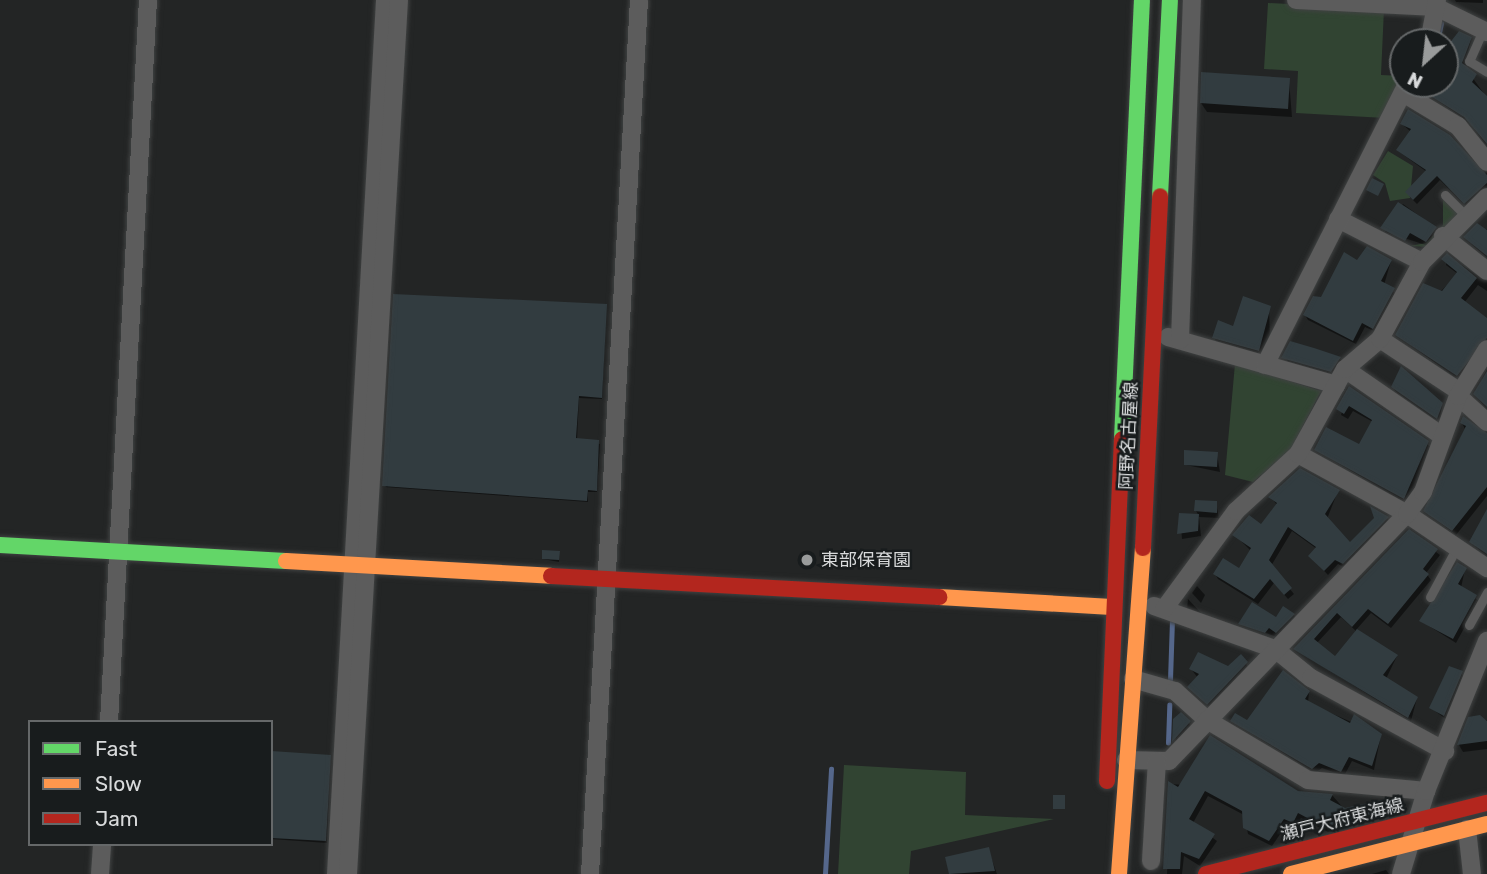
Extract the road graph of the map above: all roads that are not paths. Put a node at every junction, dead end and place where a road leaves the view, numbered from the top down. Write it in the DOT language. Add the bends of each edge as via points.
graph roads {
  1 [pos="148,0"];
  2 [pos="385,0"];
  3 [pos="400,0"];
  4 [pos="639,0"];
  5 [pos="1142,0"];
  6 [pos="1170,0"];
  7 [pos="1192,0"];
  8 [pos="1296,0"];
  9 [pos="1437,3"];
  10 [pos="1432,28"];
  11 [pos="1485,31"];
  12 [pos="1487,72"];
  13 [pos="1400,98"];
  14 [pos="1418,98"];
  15 [pos="1487,163"];
  16 [pos="1445,195"];
  17 [pos="1487,197"];
  18 [pos="1465,215"];
  19 [pos="1338,219"];
  20 [pos="1443,236"];
  21 [pos="1422,262"];
  22 [pos="1487,271"];
  23 [pos="1153,333"];
  24 [pos="1380,338"];
  25 [pos="1180,340"];
  26 [pos="1487,349"];
  27 [pos="1265,365"];
  28 [pos="1345,369"];
  29 [pos="1336,385"];
  30 [pos="1459,394"];
  31 [pos="1487,422"];
  32 [pos="1442,436"];
  33 [pos="1298,454"];
  34 [pos="1407,514"];
  35 [pos="0,545"];
  36 [pos="1457,547"];
  37 [pos="118,552"];
  38 [pos="360,566"];
  39 [pos="1487,568"];
  40 [pos="606,578"];
  41 [pos="1487,592"];
  42 [pos="1430,597"];
  43 [pos="1140,603"];
  44 [pos="1112,607"];
  45 [pos="1164,609"];
  46 [pos="1469,625"];
  47 [pos="1487,641"];
  48 [pos="1275,649"];
  49 [pos="1133,679"];
  50 [pos="109,720"];
  51 [pos="1207,720"];
  52 [pos="1445,751"];
  53 [pos="1126,760"];
  54 [pos="1157,761"];
  55 [pos="1426,791"];
  56 [pos="1487,803"];
  57 [pos="1416,822"];
  58 [pos="1487,824"];
  59 [pos="1467,828"];
  60 [pos="1407,844"];
  61 [pos="102,846"];
  62 [pos="1152,861"];
  63 [pos="100,874"];
  64 [pos="336,874"];
  65 [pos="348,874"];
  66 [pos="590,874"];
  67 [pos="1102,874"];
  68 [pos="1119,874"];
  69 [pos="1206,874"];
  70 [pos="1291,874"];
  71 [pos="1401,874"];
  72 [pos="1472,874"];
  1 -- 37 [label="street"];
  2 -- 38 [label="street"];
  3 -- 38 [label="street"];
  4 -- 40 [label="street"];
  5 -- 44 [label="main road, 阿野名古屋線"];
  6 -- 23 [label="main road, 阿野名古屋線"];
  7 -- 25 [label="street"];
  8 -- 9 [label="street"];
  9 -- 10 [label="street"];
  9 -- 11 [label="street"];
  11 -- 12 [label="lane" via="1469,61"];
  13 -- 19 [label="street"];
  14 -- 15 [label="street" via="1458,126"];
  16 -- 18 [label="lane"];
  17 -- 18 [label="street"];
  18 -- 20 [label="street"];
  19 -- 21 [label="street"];
  19 -- 27 [label="street"];
  20 -- 21 [label="street"];
  20 -- 22 [label="street"];
  21 -- 24 [label="street"];
  23 -- 25 [label="street"];
  23 -- 43 [label="main road, 阿野名古屋線"];
  24 -- 28 [label="street"];
  24 -- 30 [label="street"];
  25 -- 27 [label="street"];
  26 -- 30 [label="street"];
  27 -- 29 [label="street"];
  28 -- 29 [label="street"];
  28 -- 32 [label="street"];
  29 -- 33 [label="street"];
  30 -- 31 [label="street"];
  30 -- 32 [label="street"];
  32 -- 34 [label="street" via="1423,492"];
  33 -- 34 [label="street"];
  33 -- 45 [label="street" via="1236,511"];
  34 -- 36 [label="street"];
  34 -- 48 [label="street"];
  35 -- 37 [label="main road"];
  36 -- 39 [label="street"];
  36 -- 42 [label="lane"];
  37 -- 38 [label="main road"];
  37 -- 50 [label="street"];
  38 -- 40 [label="main road"];
  38 -- 64 [label="street"];
  38 -- 65 [label="street"];
  40 -- 44 [label="main road"];
  40 -- 66 [label="street"];
  41 -- 46 [label="lane"];
  43 -- 45 [label="street"];
  43 -- 49 [label="main road, 阿野名古屋線"];
  44 -- 67 [label="main road, 阿野名古屋線"];
  45 -- 48 [label="street"];
  47 -- 52 [label="street"];
  48 -- 51 [label="street"];
  48 -- 52 [label="street" via="1311,678"];
  49 -- 51 [label="street" via="1175,691"];
  49 -- 53 [label="main road, 阿野名古屋線"];
  51 -- 54 [label="street" via="1169,761"];
  51 -- 55 [label="street" via="1308,780"];
  52 -- 55 [label="street"];
  53 -- 54 [label="street"];
  53 -- 68 [label="main road, 阿野名古屋線"];
  54 -- 62 [label="street"];
  55 -- 57 [label="street"];
  56 -- 57 [label="main road, 瀬戸大府東海線"];
  57 -- 60 [label="street"];
  57 -- 69 [label="main road, 瀬戸大府東海線"];
  58 -- 59 [label="main road"];
  59 -- 60 [label="main road"];
  59 -- 72 [label="street"];
  60 -- 70 [label="main road"];
  60 -- 71 [label="street"];
  61 -- 63 [label="street"];
}
